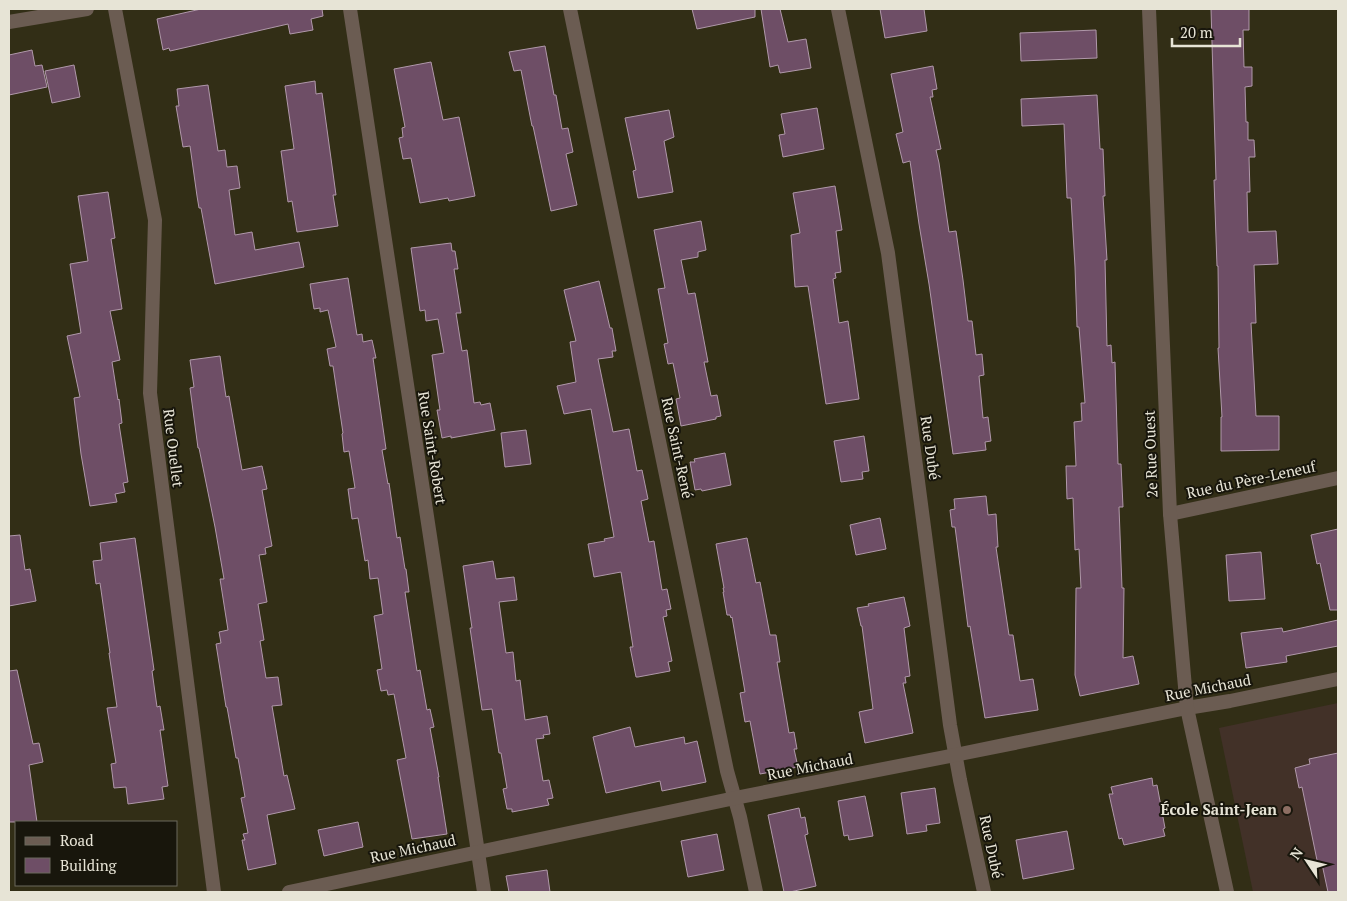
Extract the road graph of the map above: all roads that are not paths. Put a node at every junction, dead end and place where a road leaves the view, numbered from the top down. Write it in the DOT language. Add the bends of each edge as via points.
graph roads {
  1 [pos="87,9"];
  2 [pos="116,9"];
  3 [pos="350,9"];
  4 [pos="570,9"];
  5 [pos="838,9"];
  6 [pos="1149,9"];
  7 [pos="9,22"];
  8 [pos="1338,478"];
  9 [pos="1170,514"];
  10 [pos="1338,679"];
  11 [pos="1187,708"];
  12 [pos="955,755"];
  13 [pos="735,798"];
  14 [pos="477,852"];
  15 [pos="214,892"];
  16 [pos="290,892"];
  17 [pos="484,892"];
  18 [pos="756,892"];
  19 [pos="984,892"];
  20 [pos="1227,892"];
  1 -- 7 [label="street"];
  2 -- 15 [label="street, Rue Ouellet" via="156,220 150,393"];
  3 -- 14 [label="street, Rue Saint-Robert"];
  4 -- 13 [label="street, Rue Saint-René"];
  5 -- 12 [label="street, Rue Dubé" via="888,253"];
  6 -- 9 [label="street, 2e Rue Ouest"];
  8 -- 9 [label="street, Rue du Père-Leneuf"];
  9 -- 11 [label="street, 2e Rue Ouest"];
  10 -- 11 [label="street, Rue Michaud"];
  11 -- 12 [label="street, Rue Michaud"];
  11 -- 20 [label="street, 2e Rue Ouest"];
  12 -- 13 [label="street, Rue Michaud"];
  12 -- 19 [label="street, Rue Dubé"];
  13 -- 14 [label="street, Rue Michaud"];
  13 -- 18 [label="street, Rue Saint-René"];
  14 -- 16 [label="street, Rue Michaud"];
  14 -- 17 [label="street, Rue Saint-Robert"];
}
